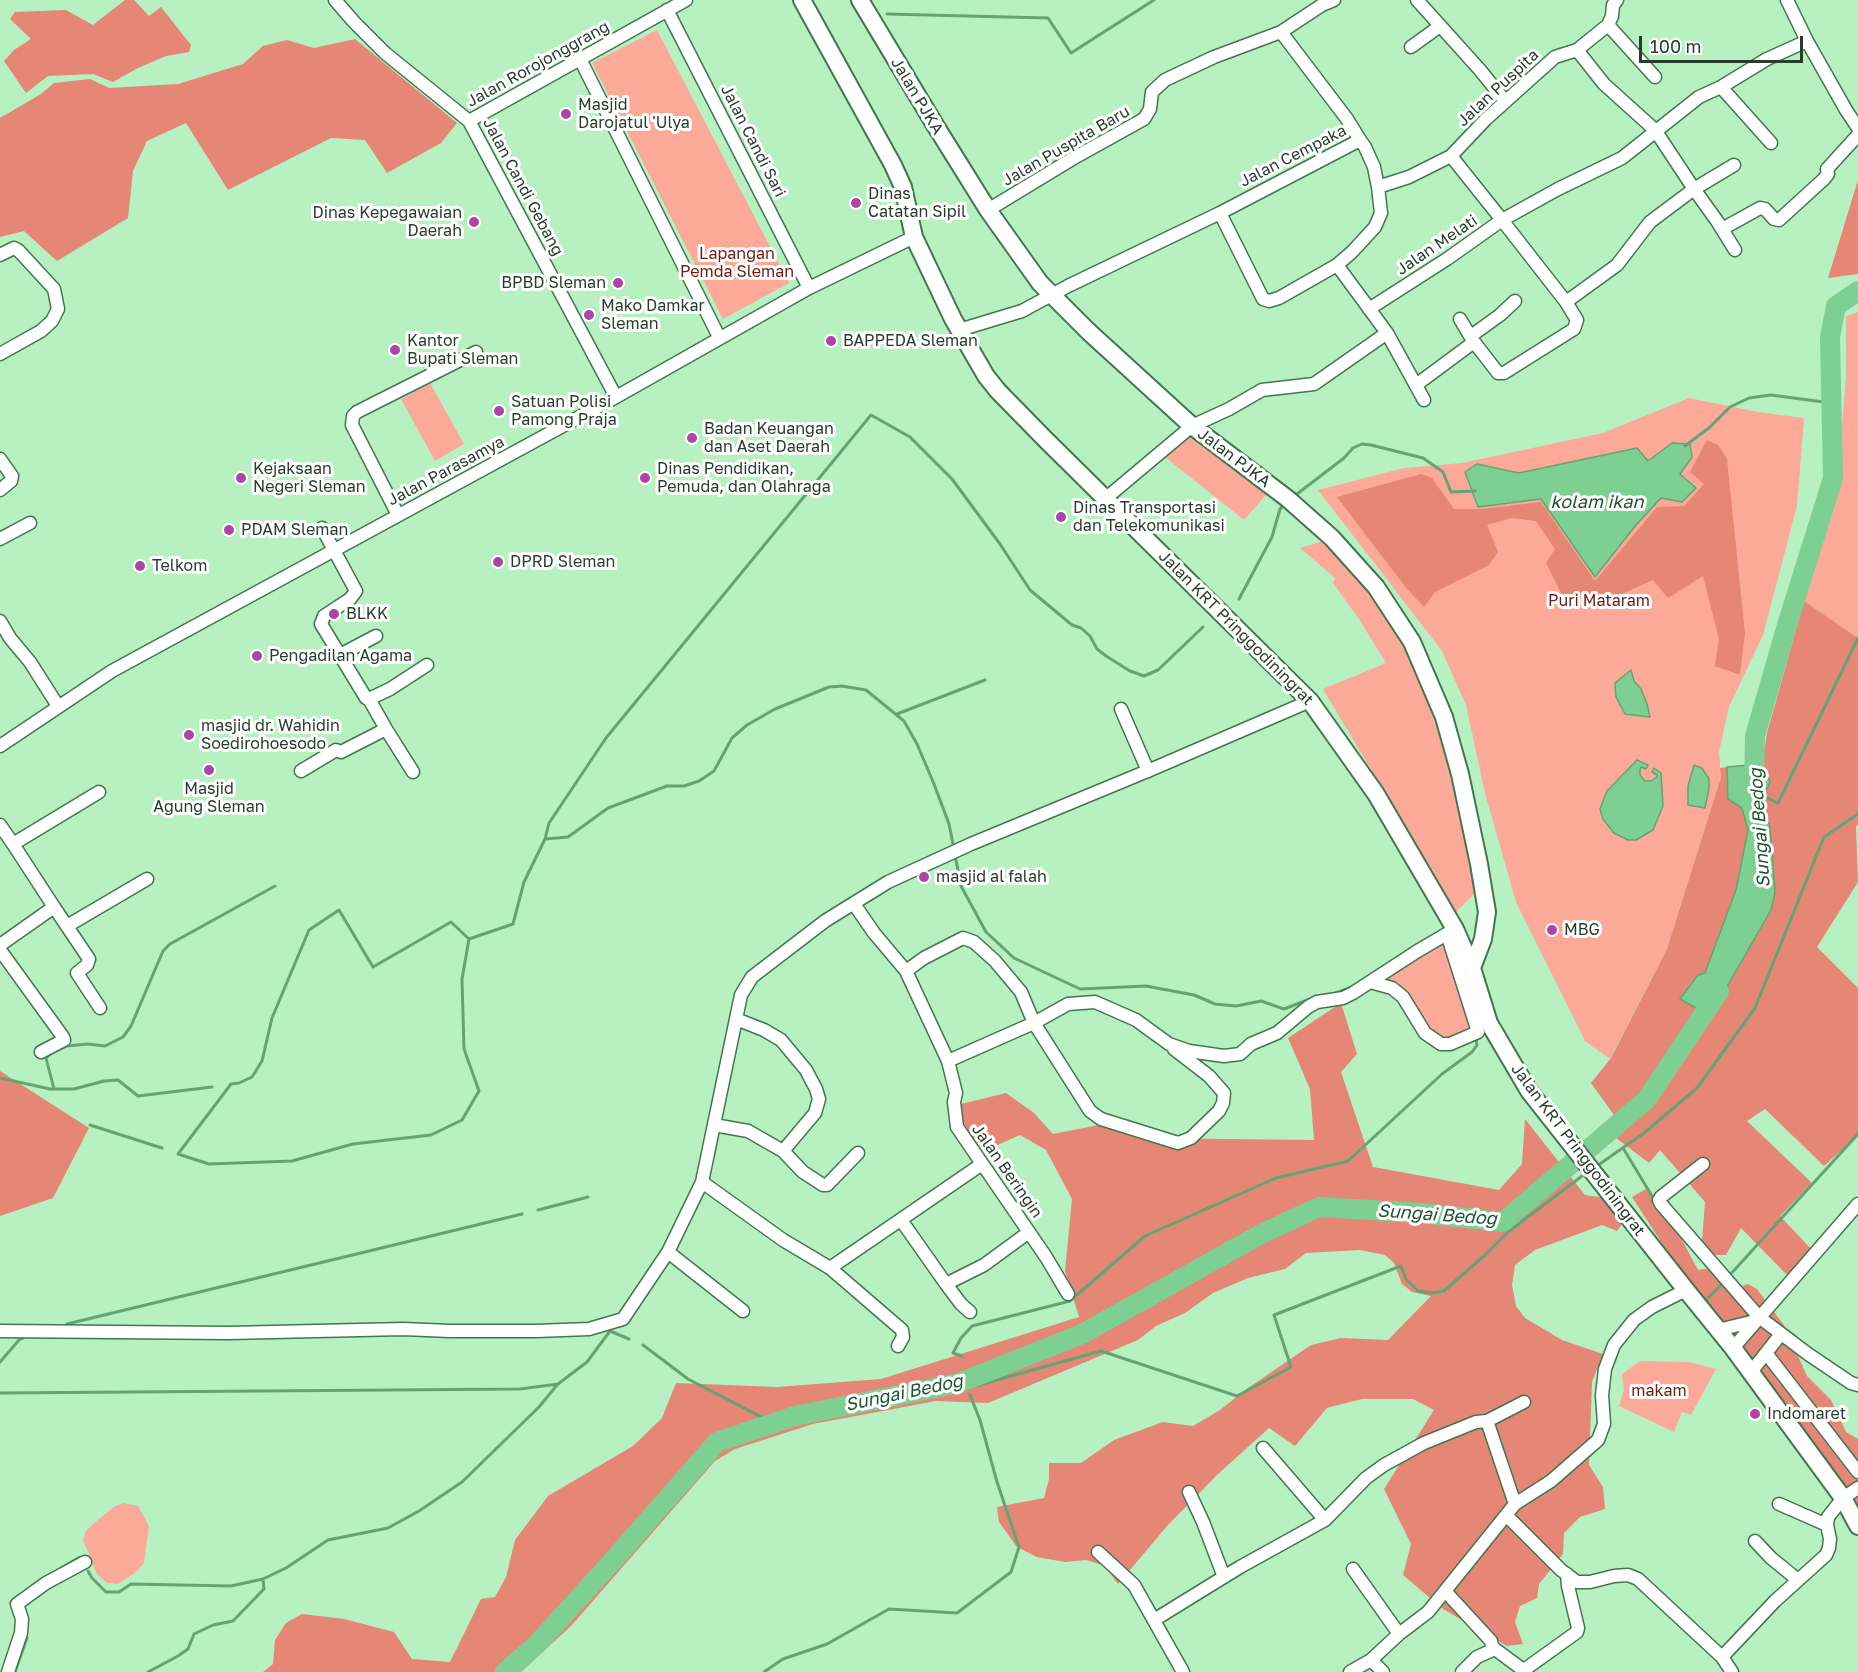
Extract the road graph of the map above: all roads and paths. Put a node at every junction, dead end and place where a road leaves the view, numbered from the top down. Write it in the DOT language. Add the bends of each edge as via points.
graph roads {
  1 [pos="335,0"];
  2 [pos="686,0"];
  3 [pos="802,0"];
  4 [pos="1334,0"];
  5 [pos="1417,0"];
  6 [pos="1788,0"];
  7 [pos="863,1"];
  8 [pos="1613,2"];
  9 [pos="667,10"];
  10 [pos="1608,25"];
  11 [pos="1440,26"];
  12 [pos="1281,32"];
  13 [pos="1807,41"];
  14 [pos="1411,47"];
  15 [pos="1576,50"];
  16 [pos="580,59"];
  17 [pos="1655,77"];
  18 [pos="1721,87"];
  19 [pos="1505,101"];
  20 [pos="469,121"];
  21 [pos="1858,128"];
  22 [pos="1655,130"];
  23 [pos="1858,135"];
  24 [pos="1360,140"];
  25 [pos="1771,143"];
  26 [pos="1451,156"];
  27 [pos="1734,165"];
  28 [pos="1378,188"];
  29 [pos="1694,189"];
  30 [pos="988,210"];
  31 [pos="1221,213"];
  32 [pos="1502,220"];
  33 [pos="1722,229"];
  34 [pos="914,237"];
  35 [pos="1735,250"];
  36 [pos="0,255"];
  37 [pos="1337,265"];
  38 [pos="809,288"];
  39 [pos="1051,295"];
  40 [pos="1515,301"];
  41 [pos="1566,302"];
  42 [pos="1369,309"];
  43 [pos="1460,320"];
  44 [pos="959,330"];
  45 [pos="1387,333"];
  46 [pos="719,337"];
  47 [pos="1472,339"];
  48 [pos="476,352"];
  49 [pos="0,354"];
  50 [pos="1416,385"];
  51 [pos="616,397"];
  52 [pos="1424,400"];
  53 [pos="1192,426"];
  54 [pos="0,459"];
  55 [pos="0,490"];
  56 [pos="1105,499"];
  57 [pos="398,515"];
  58 [pos="30,524"];
  59 [pos="322,528"];
  60 [pos="0,539"];
  61 [pos="334,550"];
  62 [pos="0,621"];
  63 [pos="376,636"];
  64 [pos="340,656"];
  65 [pos="427,665"];
  66 [pos="369,699"];
  67 [pos="1310,701"];
  68 [pos="58,706"];
  69 [pos="1121,709"];
  70 [pos="386,729"];
  71 [pos="0,746"];
  72 [pos="301,771"];
  73 [pos="1148,771"];
  74 [pos="413,772"];
  75 [pos="99,792"];
  76 [pos="0,825"];
  77 [pos="13,844"];
  78 [pos="147,879"];
  79 [pos="854,904"];
  80 [pos="54,907"];
  81 [pos="67,926"];
  82 [pos="1451,932"];
  83 [pos="0,945"];
  84 [pos="0,950"];
  85 [pos="1472,968"];
  86 [pos="906,971"];
  87 [pos="1370,982"];
  88 [pos="100,1008"];
  89 [pos="736,1018"];
  90 [pos="1034,1023"];
  91 [pos="1169,1044"];
  92 [pos="41,1052"];
  93 [pos="948,1060"];
  94 [pos="714,1125"];
  95 [pos="783,1151"];
  96 [pos="858,1154"];
  97 [pos="982,1164"];
  98 [pos="1703,1164"];
  99 [pos="702,1182"];
  100 [pos="1858,1204"];
  101 [pos="901,1220"];
  102 [pos="1029,1232"];
  103 [pos="668,1252"];
  104 [pos="830,1268"];
  105 [pos="946,1284"];
  106 [pos="1686,1290"];
  107 [pos="1068,1294"];
  108 [pos="743,1311"];
  109 [pos="970,1312"];
  110 [pos="1757,1319"];
  111 [pos="1718,1330"];
  112 [pos="0,1331"];
  113 [pos="1781,1334"];
  114 [pos="898,1346"];
  115 [pos="1734,1348"];
  116 [pos="1767,1353"];
  117 [pos="1751,1372"];
  118 [pos="1858,1385"];
  119 [pos="1524,1402"];
  120 [pos="1487,1421"];
  121 [pos="1263,1448"];
  122 [pos="1858,1472"];
  123 [pos="1858,1488"];
  124 [pos="1189,1492"];
  125 [pos="1843,1498"];
  126 [pos="1779,1503"];
  127 [pos="1515,1504"];
  128 [pos="1507,1516"];
  129 [pos="1325,1520"];
  130 [pos="1827,1525"];
  131 [pos="1858,1526"];
  132 [pos="1755,1541"];
  133 [pos="1098,1552"];
  134 [pos="85,1562"];
  135 [pos="1353,1569"];
  136 [pos="1567,1575"];
  137 [pos="1224,1577"];
  138 [pos="1798,1580"];
  139 [pos="1445,1591"];
  140 [pos="1154,1620"];
  141 [pos="1399,1634"];
  142 [pos="1493,1649"];
  143 [pos="1722,1657"];
  144 [pos="1371,1660"];
  145 [pos="1525,1671"];
  146 [pos="8,1672"];
  147 [pos="1183,1672"];
  148 [pos="1350,1672"];
  149 [pos="1383,1672"];
  150 [pos="1462,1672"];
  151 [pos="1732,1672"];
  1 -- 20 [label="street, Jalan Candi Gebang" via="385,53"];
  2 -- 9 [label="street, Jalan Rorojonggrang"];
  3 -- 34 [label="main road, Jalan KRT Pringgodiningrat" via="893,165 903,187"];
  4 -- 12 [label="street, Jalan Puspita Baru"];
  5 -- 11 [label="street"];
  6 -- 13 [label="street"];
  7 -- 30 [label="main road, Jalan PJKA"];
  8 -- 10 [label="street"];
  9 -- 16 [label="street, Jalan Rorojonggrang"];
  9 -- 38 [label="street, Jalan Candi Sari"];
  10 -- 15 [label="street, Jalan Puspita"];
  10 -- 17 [label="street"];
  11 -- 14 [label="street"];
  11 -- 19 [label="street"];
  12 -- 24 [label="street"];
  12 -- 30 [label="street, Jalan Puspita Baru" via="1165,80 1152,92 1144,119"];
  13 -- 18 [label="street" via="1767,58"];
  13 -- 21 [label="street"];
  15 -- 19 [label="street, Jalan Puspita" via="1555,57"];
  15 -- 22 [label="street" via="1604,84"];
  16 -- 20 [label="street, Jalan Rorojonggrang"];
  16 -- 46 [label="street"];
  18 -- 22 [label="street" via="1699,97"];
  18 -- 25 [label="street"];
  19 -- 26 [label="street, Jalan Puspita"];
  20 -- 51 [label="street, Jalan Candi Gebang"];
  22 -- 29 [label="street"];
  22 -- 32 [label="street" via="1622,158"];
  23 -- 33 [label="street" via="1827,169 1824,179 1779,220 1760,208"];
  24 -- 28 [label="street, Jalan Cempaka" via="1374,167"];
  24 -- 31 [label="street, Jalan Cempaka"];
  26 -- 28 [label="street"];
  26 -- 32 [label="street"];
  27 -- 29 [label="street"];
  28 -- 37 [label="street, Jalan Cempaka" via="1381,213 1375,227"];
  29 -- 33 [label="street"];
  29 -- 41 [label="street" via="1650,222 1617,265"];
  30 -- 39 [label="main road, Jalan PJKA"];
  31 -- 37 [label="street, Jalan Cempaka" via="1266,301"];
  31 -- 39 [label="street, Jalan Cempaka"];
  32 -- 41 [label="street, Jalan Melati"];
  32 -- 42 [label="street, Jalan Melati"];
  33 -- 35 [label="street"];
  34 -- 38 [label="street, Jalan Parasamya"];
  34 -- 44 [label="main road, Jalan KRT Pringgodiningrat"];
  36 -- 49 [label="street" via="14,248 19,250 54,288 58,309 41,331"];
  37 -- 42 [label="street"];
  38 -- 46 [label="street, Jalan Parasamya"];
  39 -- 44 [label="street, Jalan Cempaka" via="1016,313"];
  39 -- 53 [label="main road, Jalan PJKA"];
  40 -- 47 [label="street"];
  41 -- 47 [label="street" via="1577,320 1574,329 1504,373 1498,373"];
  42 -- 45 [label="street"];
  43 -- 47 [label="street"];
  44 -- 56 [label="main road, Jalan KRT Pringgodiningrat" via="975,361 998,391"];
  45 -- 50 [label="street"];
  45 -- 53 [label="street" via="1314,384 1262,390"];
  46 -- 51 [label="street, Jalan Parasamya"];
  47 -- 50 [label="street"];
  48 -- 57 [label="street" via="353,416 352,425"];
  50 -- 52 [label="street"];
  51 -- 57 [label="street, Jalan Parasamya"];
  53 -- 56 [label="street"];
  53 -- 85 [label="main road, Jalan PJKA" via="1332,538 1376,587 1412,642 1444,717 1479,864 1487,912 1483,939"];
  54 -- 55 [label="street" via="12,476"];
  56 -- 67 [label="main road, Jalan KRT Pringgodiningrat"];
  57 -- 61 [label="street, Jalan Parasamya"];
  58 -- 60 [label="street"];
  59 -- 61 [label="street"];
  61 -- 64 [label="street" via="357,591 321,620"];
  61 -- 68 [label="street, Jalan Parasamya" via="112,671"];
  62 -- 68 [label="street"];
  63 -- 64 [label="street"];
  64 -- 66 [label="street"];
  65 -- 66 [label="street"];
  66 -- 70 [label="street"];
  67 -- 73 [label="street"];
  67 -- 82 [label="main road, Jalan KRT Pringgodiningrat" via="1376,794"];
  68 -- 71 [label="street, Jalan Parasamya"];
  69 -- 73 [label="street"];
  70 -- 72 [label="street" via="341,752 336,750"];
  70 -- 74 [label="street"];
  73 -- 79 [label="street" via="950,853 888,882"];
  75 -- 77 [label="street"];
  76 -- 77 [label="street"];
  77 -- 80 [label="street"];
  78 -- 81 [label="street"];
  79 -- 86 [label="street, Jalan Beringin"];
  79 -- 89 [label="street" via="825,921 752,977 741,995"];
  80 -- 81 [label="street"];
  80 -- 83 [label="street"];
  81 -- 88 [label="street" via="89,959 77,973"];
  82 -- 85 [label="main road, Jalan KRT Pringgodiningrat"];
  82 -- 87 [label="street"];
  82 -- 87 [label="street" via="1478,1032 1441,1044 1425,1033 1403,997 1392,988"];
  84 -- 92 [label="street" via="63,1037 64,1040"];
  85 -- 106 [label="main road, Jalan KRT Pringgodiningrat" via="1489,1023 1529,1091"];
  86 -- 90 [label="street" via="963,938 974,942 1020,992"];
  86 -- 93 [label="street, Jalan Beringin"];
  87 -- 91 [label="street" via="1343,998 1317,1002 1277,1033 1251,1044 1240,1054 1224,1056"];
  89 -- 94 [label="street"];
  89 -- 95 [label="street" via="781,1040 816,1089 819,1099 815,1113"];
  90 -- 91 [label="street" via="1068,1004 1095,1002 1136,1020"];
  90 -- 91 [label="street" via="1095,1116 1178,1143 1191,1138 1219,1111 1224,1093"];
  90 -- 93 [label="street"];
  93 -- 97 [label="street, Jalan Beringin" via="956,1093 957,1127"];
  94 -- 95 [label="street" via="748,1131"];
  94 -- 99 [label="street"];
  95 -- 96 [label="street" via="803,1172 823,1185"];
  97 -- 101 [label="street"];
  97 -- 102 [label="street, Jalan Beringin"];
  98 -- 110 [label="street" via="1659,1200"];
  99 -- 103 [label="street"];
  99 -- 104 [label="street" via="764,1228"];
  100 -- 110 [label="street"];
  101 -- 104 [label="street"];
  101 -- 105 [label="street"];
  102 -- 105 [label="street" via="984,1265"];
  102 -- 107 [label="street, Jalan Beringin"];
  103 -- 108 [label="street"];
  103 -- 112 [label="street" via="623,1319 589,1329"];
  104 -- 114 [label="street" via="902,1330"];
  105 -- 109 [label="street"];
  106 -- 111 [label="main road, Jalan KRT Pringgodiningrat"];
  106 -- 127 [label="street" via="1634,1320 1614,1346 1605,1369 1604,1424 1598,1440 1551,1481"];
  110 -- 111 [label="street"];
  110 -- 113 [label="street"];
  110 -- 115 [label="street"];
  111 -- 115 [label="main road, Jalan KRT Pringgodiningrat"];
  113 -- 116 [label="street"];
  113 -- 118 [label="street"];
  115 -- 117 [label="main road, Jalan KRT Pringgodiningrat"];
  116 -- 117 [label="street"];
  116 -- 122 [label="street"];
  117 -- 125 [label="main road, Jalan KRT Pringgodiningrat"];
  119 -- 120 [label="street"];
  120 -- 127 [label="street"];
  120 -- 129 [label="street" via="1424,1443 1384,1465"];
  121 -- 129 [label="street"];
  123 -- 125 [label="street"];
  124 -- 137 [label="street"];
  125 -- 130 [label="street" via="1828,1517"];
  125 -- 131 [label="main road, Jalan KRT Pringgodiningrat"];
  126 -- 130 [label="street"];
  127 -- 128 [label="street"];
  128 -- 136 [label="street"];
  128 -- 139 [label="street"];
  129 -- 137 [label="street"];
  130 -- 138 [label="street" via="1830,1539 1826,1555"];
  132 -- 138 [label="street"];
  133 -- 140 [label="street" via="1134,1585"];
  134 -- 146 [label="street" via="17,1604 21,1633"];
  135 -- 141 [label="street"];
  136 -- 143 [label="street" via="1578,1582 1621,1575 1638,1579"];
  136 -- 145 [label="street" via="1577,1632"];
  137 -- 140 [label="street"];
  138 -- 143 [label="street"];
  139 -- 141 [label="street" via="1428,1612"];
  139 -- 142 [label="street" via="1491,1641"];
  140 -- 147 [label="street"];
  141 -- 144 [label="street"];
  142 -- 145 [label="street"];
  142 -- 150 [label="street" via="1477,1657"];
  143 -- 151 [label="street"];
  144 -- 148 [label="street"];
  144 -- 149 [label="street"];
}
